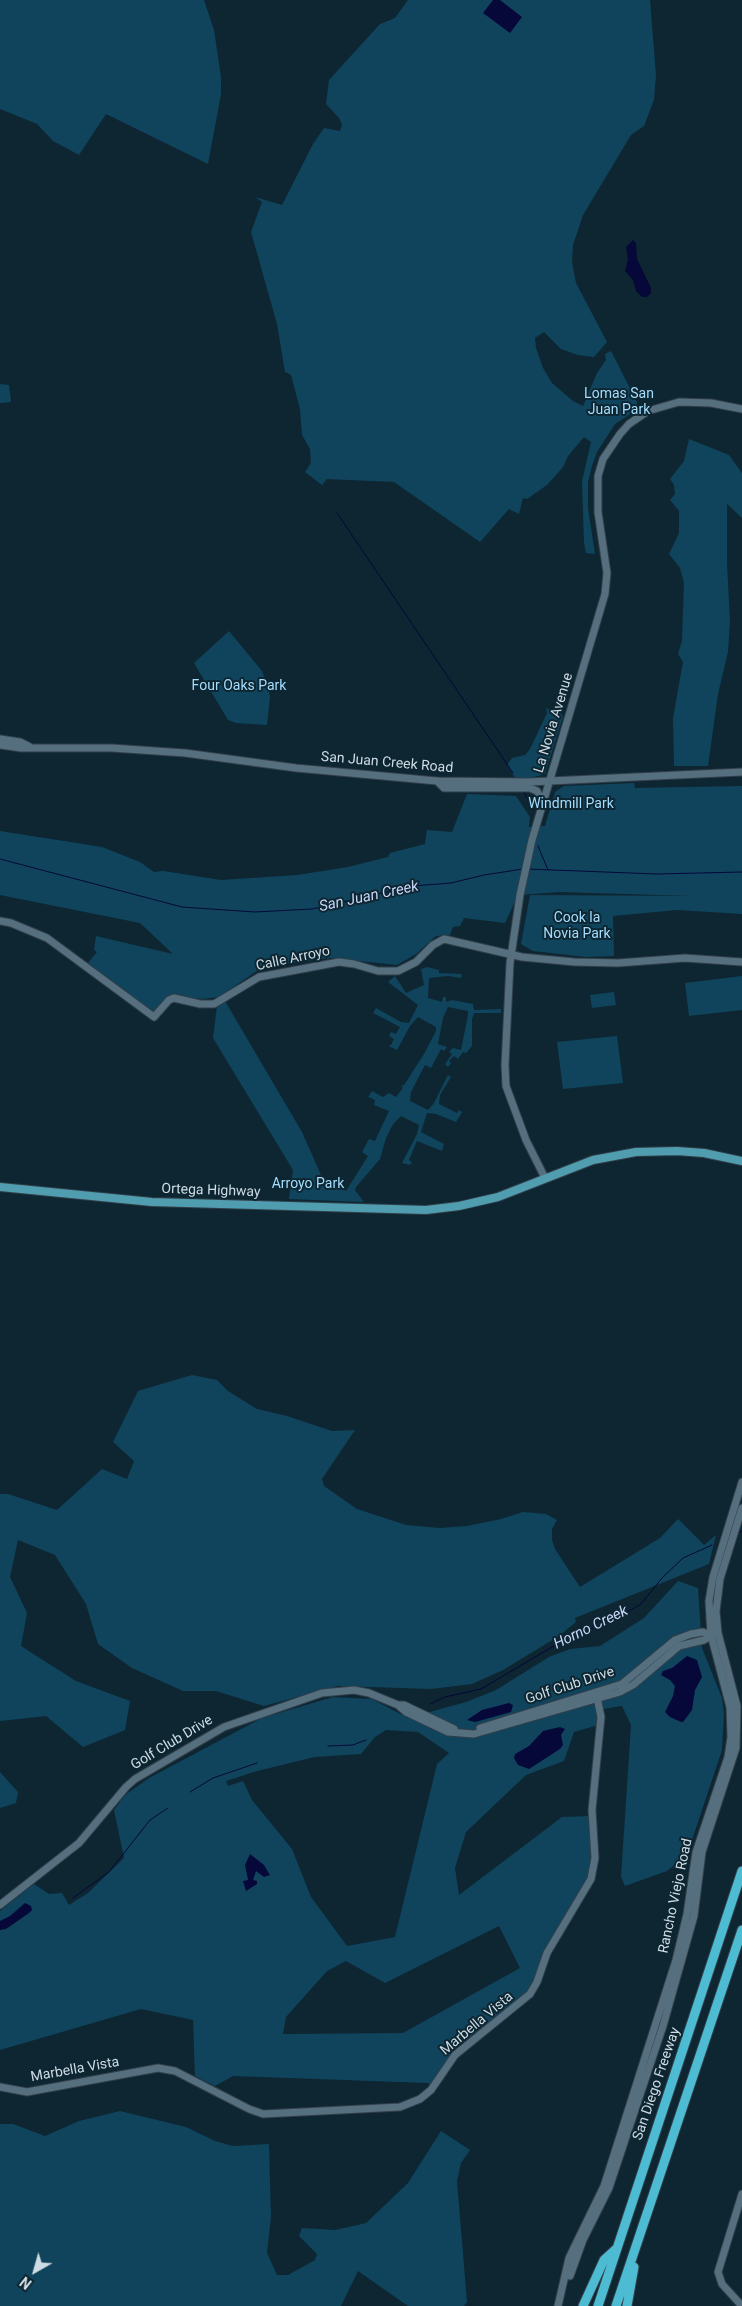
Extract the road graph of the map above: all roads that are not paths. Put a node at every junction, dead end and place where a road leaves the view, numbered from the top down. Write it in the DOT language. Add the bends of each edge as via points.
graph roads {
  1 [pos="742,409"];
  2 [pos="0,739"];
  3 [pos="0,745"];
  4 [pos="30,747"];
  5 [pos="742,772"];
  6 [pos="550,780"];
  7 [pos="437,781"];
  8 [pos="543,803"];
  9 [pos="0,921"];
  10 [pos="511,954"];
  11 [pos="742,962"];
  12 [pos="742,1161"];
  13 [pos="545,1178"];
  14 [pos="0,1187"];
  15 [pos="742,1482"];
  16 [pos="742,1508"];
  17 [pos="714,1634"];
  18 [pos="598,1695"];
  19 [pos="742,1871"];
  20 [pos="0,1905"];
  21 [pos="742,1930"];
  22 [pos="0,2087"];
  23 [pos="742,2194"];
  24 [pos="641,2232"];
  25 [pos="616,2249"];
  26 [pos="572,2259"];
  27 [pos="558,2306"];
  28 [pos="563,2306"];
  29 [pos="583,2306"];
  30 [pos="598,2306"];
  31 [pos="616,2306"];
  32 [pos="627,2306"];
  33 [pos="742,2306"];
  1 -- 6 [label="street, La Novia Avenue" via="695,402 664,405 629,424 611,445 598,476 596,493 607,573 605,594"];
  2 -- 4 [label="street, San Juan Creek Road"];
  3 -- 4 [label="street, San Juan Creek Road"];
  4 -- 7 [label="street, San Juan Creek Road" via="184,752 295,768"];
  5 -- 6 [label="street, San Juan Creek Road"];
  6 -- 7 [label="street, San Juan Creek Road"];
  6 -- 8 [label="street, La Novia Avenue"];
  7 -- 8 [label="street" via="444,788 530,788 537,791"];
  8 -- 10 [label="street, La Novia Avenue" via="522,887"];
  9 -- 10 [label="street, Calle Arroyo" via="47,938 154,1017 174,998 214,1004 259,977 339,962 378,971 398,970 416,962 444,939"];
  10 -- 11 [label="street, Calle Arroyo" via="574,962 618,963 685,958"];
  10 -- 13 [label="street, La Novia Avenue" via="506,1086 526,1140"];
  12 -- 13 [label="main road, Ortega Highway" via="704,1153 636,1152 593,1160"];
  13 -- 14 [label="main road, Ortega Highway" via="498,1197 426,1210 152,1202"];
  15 -- 17 [label="street, Rancho Viejo Road" via="713,1577 709,1601"];
  16 -- 17 [label="street, Rancho Viejo Road" via="719,1586"];
  17 -- 18 [label="street, Golf Club Drive" via="704,1640 678,1646 633,1685 620,1692"];
  17 -- 26 [label="street, Rancho Viejo Road" via="730,1707 728,1757 696,1852 676,1960 604,2186"];
  18 -- 20 [label="street, Golf Club Drive" via="475,1730 456,1730 404,1705 369,1693 342,1690 322,1693 214,1732 135,1779 79,1844"];
  18 -- 22 [label="street, Marbella Vista" via="601,1717 592,1810 595,1858 591,1879 547,1953 530,1994 455,2055 431,2090 420,2099 400,2107 263,2114 175,2072 158,2068 27,2092"];
  19 -- 25 [label="highway, San Diego Freeway"];
  21 -- 24 [label="highway"];
  23 -- 33 [label="street" via="718,2272 722,2284"];
  24 -- 31 [label="highway"];
  24 -- 32 [label="highway"];
  25 -- 29 [label="highway" via="604,2260"];
  25 -- 30 [label="highway, San Diego Freeway"];
  26 -- 27 [label="street, Rancho Viejo Road"];
  26 -- 28 [label="street, Rancho Viejo Road"];
}
